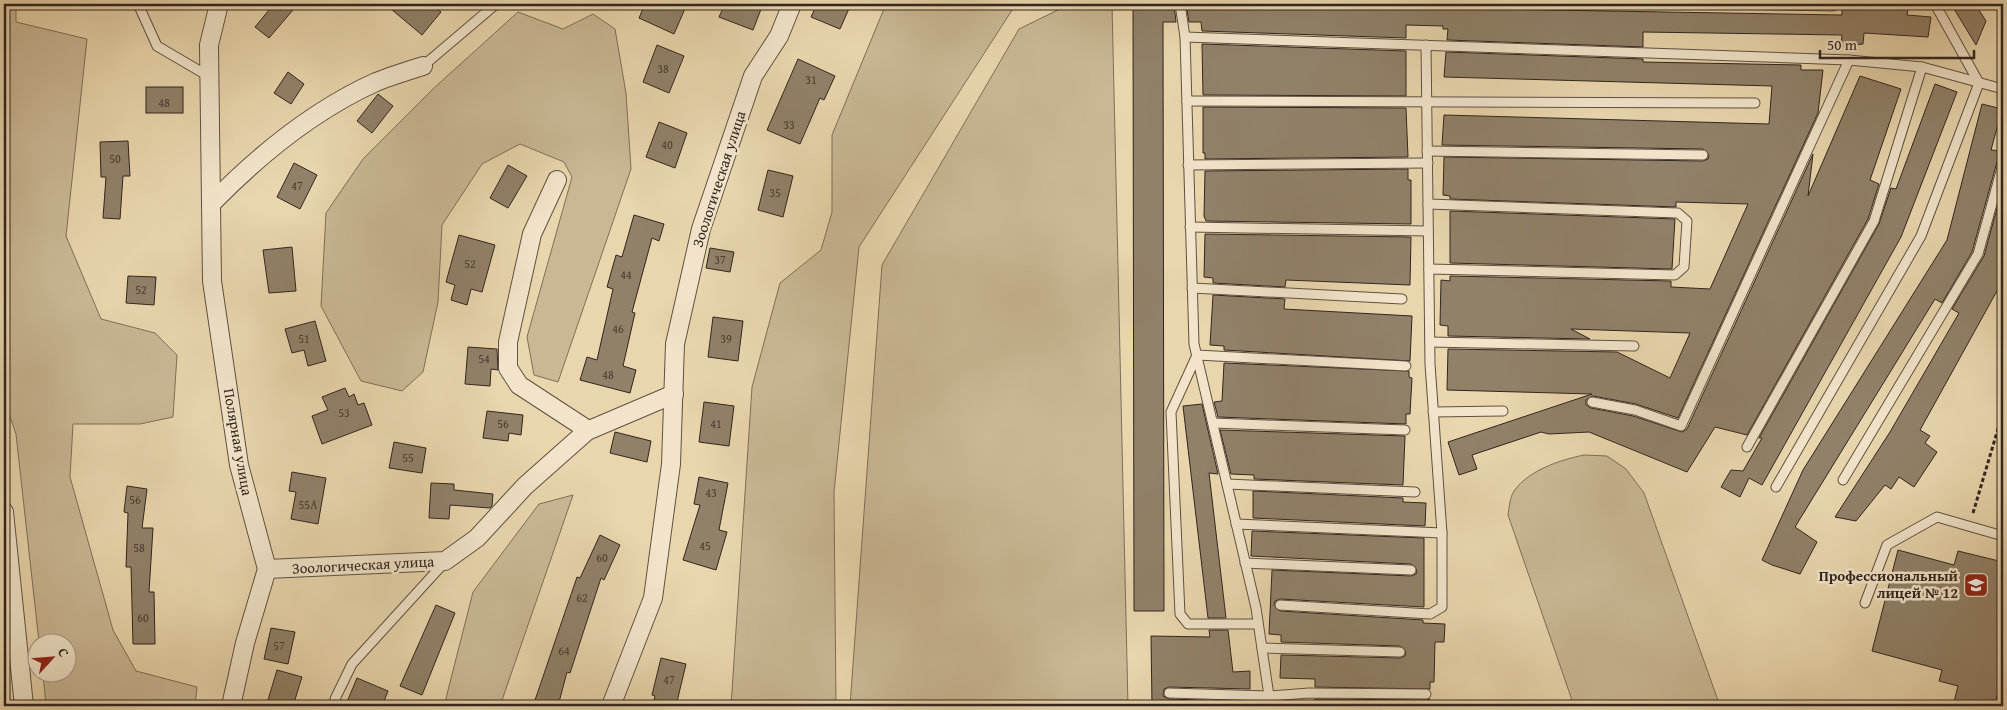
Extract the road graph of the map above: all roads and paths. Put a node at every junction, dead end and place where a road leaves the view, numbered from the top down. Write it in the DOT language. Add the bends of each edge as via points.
graph roads {
  1 [pos="138,4"];
  2 [pos="219,4"];
  3 [pos="496,4"];
  4 [pos="792,4"];
  5 [pos="1180,4"];
  6 [pos="1726,4"];
  7 [pos="1935,4"];
  8 [pos="1999,4"];
  9 [pos="1833,6"];
  10 [pos="2003,11"];
  11 [pos="1184,37"];
  12 [pos="1426,45"];
  13 [pos="1849,60"];
  14 [pos="423,66"];
  15 [pos="1922,67"];
  16 [pos="210,77"];
  17 [pos="1979,83"];
  18 [pos="2003,89"];
  19 [pos="1427,100"];
  20 [pos="1187,101"];
  21 [pos="1755,103"];
  22 [pos="1427,151"];
  23 [pos="1703,156"];
  24 [pos="1428,163"];
  25 [pos="2003,164"];
  26 [pos="1188,165"];
  27 [pos="557,180"];
  28 [pos="213,202"];
  29 [pos="1428,204"];
  30 [pos="1190,228"];
  31 [pos="1428,232"];
  32 [pos="1429,269"];
  33 [pos="1192,288"];
  34 [pos="1402,299"];
  35 [pos="1430,342"];
  36 [pos="1634,346"];
  37 [pos="1197,355"];
  38 [pos="1406,366"];
  39 [pos="674,394"];
  40 [pos="1592,402"];
  41 [pos="1503,411"];
  42 [pos="1434,412"];
  43 [pos="2003,412"];
  44 [pos="1213,423"];
  45 [pos="588,430"];
  46 [pos="1406,430"];
  47 [pos="1747,447"];
  48 [pos="1842,480"];
  49 [pos="1227,484"];
  50 [pos="1776,487"];
  51 [pos="1415,492"];
  52 [pos="4,512"];
  53 [pos="1236,524"];
  54 [pos="1970,526"];
  55 [pos="1442,533"];
  56 [pos="2003,536"];
  57 [pos="446,561"];
  58 [pos="1245,563"];
  59 [pos="267,569"];
  60 [pos="1411,570"];
  61 [pos="1865,604"];
  62 [pos="1280,605"];
  63 [pos="1258,624"];
  64 [pos="1262,648"];
  65 [pos="1400,652"];
  66 [pos="1169,694"];
  67 [pos="1426,694"];
  68 [pos="1269,696"];
  69 [pos="335,699"];
  70 [pos="24,706"];
  71 [pos="231,706"];
  72 [pos="611,706"];
  73 [pos="1274,706"];
  1 -- 16 [label="lane" via="157,46"];
  2 -- 16 [label="street, Полярная улица" via="209,45"];
  3 -- 14 [label="lane"];
  4 -- 39 [label="street, Зоологическая улица" via="778,36 753,76 700,229 675,344"];
  5 -- 11 [label="lane"];
  6 -- 9 [label="lane"];
  7 -- 17 [label="lane"];
  8 -- 10 [label="lane"];
  11 -- 12 [label="lane"];
  11 -- 20 [label="lane"];
  12 -- 13 [label="lane"];
  12 -- 19 [label="lane"];
  13 -- 15 [label="lane"];
  13 -- 40 [label="lane" via="1681,426 1635,410"];
  14 -- 28 [label="street" via="376,82 312,118 245,169"];
  15 -- 17 [label="lane"];
  15 -- 47 [label="lane" via="1874,222"];
  16 -- 28 [label="street, Полярная улица"];
  17 -- 18 [label="lane"];
  17 -- 50 [label="lane" via="1921,236"];
  19 -- 20 [label="lane"];
  19 -- 21 [label="lane"];
  19 -- 22 [label="lane"];
  20 -- 26 [label="lane"];
  22 -- 23 [label="lane"];
  22 -- 24 [label="lane"];
  24 -- 26 [label="lane"];
  24 -- 29 [label="lane"];
  25 -- 48 [label="lane" via="1978,254"];
  26 -- 30 [label="lane"];
  27 -- 45 [label="street" via="532,234 508,342 508,368 518,386"];
  28 -- 59 [label="street, Полярная улица" via="212,281 236,446"];
  29 -- 31 [label="lane"];
  29 -- 32 [label="lane" via="1678,213 1687,221 1684,267 1675,275"];
  30 -- 31 [label="lane"];
  30 -- 33 [label="lane"];
  31 -- 32 [label="lane"];
  32 -- 35 [label="lane"];
  33 -- 34 [label="lane"];
  33 -- 37 [label="lane"];
  35 -- 36 [label="lane"];
  35 -- 42 [label="lane"];
  37 -- 38 [label="lane"];
  37 -- 44 [label="lane"];
  37 -- 63 [label="lane" via="1171,412 1180,614 1188,624"];
  39 -- 45 [label="street, Зоологическая улица"];
  39 -- 72 [label="street, Зоологическая улица" via="671,464 652,598"];
  41 -- 42 [label="lane"];
  42 -- 55 [label="lane"];
  43 -- 54 [label="path"];
  44 -- 46 [label="lane"];
  44 -- 49 [label="lane"];
  45 -- 57 [label="street, Зоологическая улица" via="525,486 477,538"];
  49 -- 51 [label="lane"];
  49 -- 53 [label="lane"];
  52 -- 70 [label="street"];
  53 -- 55 [label="lane"];
  53 -- 58 [label="lane"];
  54 -- 56 [label="lane"];
  54 -- 61 [label="lane" via="1937,517 1887,545"];
  55 -- 62 [label="lane" via="1442,607 1430,614"];
  57 -- 59 [label="street, Зоологическая улица"];
  57 -- 69 [label="lane" via="352,664"];
  58 -- 60 [label="lane"];
  58 -- 63 [label="lane"];
  59 -- 71 [label="street"];
  63 -- 64 [label="lane"];
  64 -- 65 [label="lane"];
  64 -- 68 [label="lane"];
  66 -- 68 [label="lane"];
  67 -- 68 [label="lane"];
  68 -- 73 [label="lane"];
}
